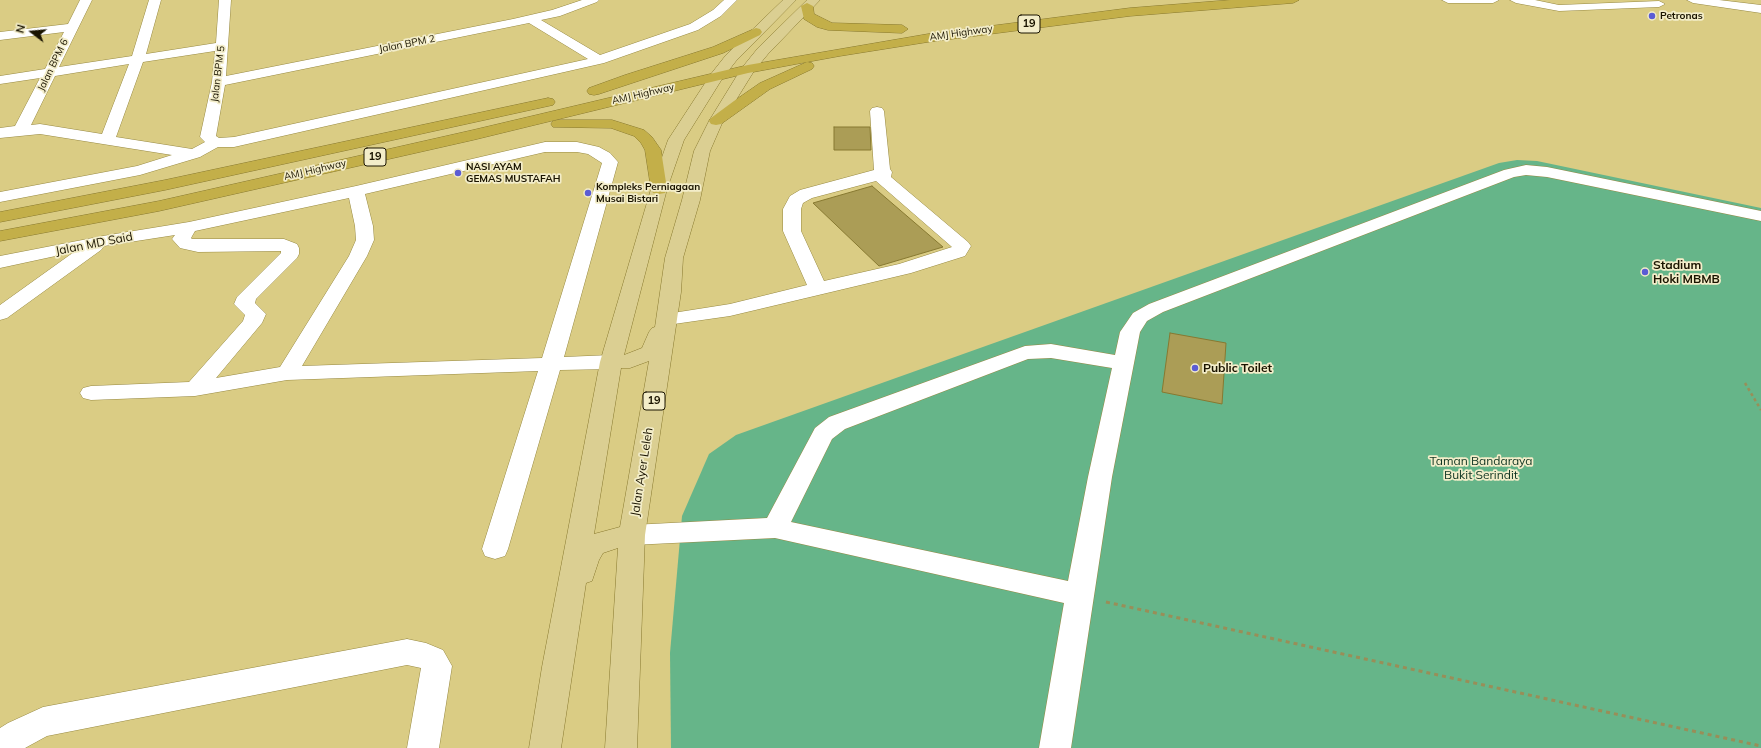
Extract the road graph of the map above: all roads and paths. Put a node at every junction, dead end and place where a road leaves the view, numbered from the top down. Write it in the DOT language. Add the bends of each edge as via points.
graph roads {
  1 [pos="86,0"];
  2 [pos="155,0"];
  3 [pos="225,0"];
  4 [pos="593,0"];
  5 [pos="731,0"];
  6 [pos="790,0"];
  7 [pos="1293,0"];
  8 [pos="1448,0"];
  9 [pos="1493,0"];
  10 [pos="1516,0"];
  11 [pos="1693,0"];
  12 [pos="810,3"];
  13 [pos="1659,4"];
  14 [pos="1761,9"];
  15 [pos="531,19"];
  16 [pos="72,27"];
  17 [pos="917,27"];
  18 [pos="902,29"];
  19 [pos="756,32"];
  20 [pos="0,36"];
  21 [pos="222,46"];
  22 [pos="836,46"];
  23 [pos="786,47"];
  24 [pos="763,51"];
  25 [pos="138,59"];
  26 [pos="599,60"];
  27 [pos="739,64"];
  28 [pos="50,72"];
  29 [pos="716,77"];
  30 [pos="0,80"];
  31 [pos="219,82"];
  32 [pos="594,92"];
  33 [pos="878,111"];
  34 [pos="716,121"];
  35 [pos="21,130"];
  36 [pos="0,133"];
  37 [pos="473,135"];
  38 [pos="107,140"];
  39 [pos="215,143"];
  40 [pos="194,154"];
  41 [pos="884,172"];
  42 [pos="659,189"];
  43 [pos="356,191"];
  44 [pos="0,198"];
  45 [pos="1761,216"];
  46 [pos="0,217"];
  47 [pos="189,227"];
  48 [pos="0,236"];
  49 [pos="103,241"];
  50 [pos="0,262"];
  51 [pos="818,288"];
  52 [pos="671,292"];
  53 [pos="0,314"];
  54 [pos="667,319"];
  55 [pos="611,362"];
  56 [pos="1124,363"];
  57 [pos="551,365"];
  58 [pos="287,373"];
  59 [pos="1744,383"];
  60 [pos="195,389"];
  61 [pos="91,393"];
  62 [pos="1761,410"];
  63 [pos="775,528"];
  64 [pos="632,535"];
  65 [pos="495,549"];
  66 [pos="1079,595"];
  67 [pos="557,667"];
  68 [pos="1761,746"];
  69 [pos="0,748"];
  70 [pos="423,748"];
  71 [pos="545,748"];
  72 [pos="621,748"];
  73 [pos="1055,748"];
  1 -- 16 [label="street, Jalan BPM 6"];
  2 -- 25 [label="street"];
  3 -- 21 [label="street, Jalan BPM 5"];
  4 -- 15 [label="street, Jalan BPM 2"];
  5 -- 26 [label="street" via="717,13 694,27"];
  6 -- 19 [label="main road"];
  7 -- 22 [label="highway, AMJ Highway / 19" via="1130,12 928,38"];
  8 -- 9 [label="street"];
  10 -- 13 [label="street" via="1559,8"];
  11 -- 14 [label="street"];
  12 -- 18 [label="highway" via="808,16 832,27"];
  12 -- 24 [label="main road"];
  15 -- 26 [label="street"];
  15 -- 31 [label="street, Jalan BPM 2"];
  16 -- 20 [label="street"];
  16 -- 28 [label="street, Jalan BPM 6"];
  17 -- 18 [label="highway, AMJ Highway / 19"];
  18 -- 22 [label="highway, AMJ Highway / 19"];
  19 -- 27 [label="main road"];
  19 -- 32 [label="highway" via="718,50"];
  21 -- 25 [label="street"];
  21 -- 31 [label="street, Jalan BPM 5"];
  22 -- 27 [label="highway, AMJ Highway / 19"];
  22 -- 34 [label="highway" via="765,86"];
  23 -- 24 [label="highway, AMJ Highway / 19"];
  24 -- 27 [label="highway, AMJ Highway / 19"];
  24 -- 27 [label="main road"];
  25 -- 28 [label="street"];
  25 -- 38 [label="street"];
  26 -- 39 [label="street" via="234,142"];
  27 -- 29 [label="highway, AMJ Highway / 19"];
  27 -- 32 [label="highway, AMJ Highway / 19"];
  27 -- 34 [label="main road, Jalan Ayer Leleh / 19"];
  28 -- 30 [label="street"];
  28 -- 35 [label="street, Jalan BPM 6"];
  29 -- 37 [label="highway, AMJ Highway / 19"];
  29 -- 42 [label="main road" via="676,140"];
  31 -- 39 [label="street, Jalan BPM 5" via="208,137"];
  32 -- 46 [label="highway, AMJ Highway / 19" via="165,185"];
  33 -- 41 [label="street"];
  34 -- 52 [label="main road, Jalan Ayer Leleh / 19" via="702,151 674,258"];
  35 -- 36 [label="street"];
  35 -- 38 [label="street" via="40,129"];
  37 -- 42 [label="highway" via="568,123 598,123 627,128 639,133 653,150"];
  37 -- 48 [label="highway, AMJ Highway / 19" via="159,206"];
  38 -- 40 [label="street"];
  39 -- 40 [label="street"];
  40 -- 44 [label="street" via="167,164"];
  41 -- 51 [label="street" via="806,194 796,200 792,209 792,231"];
  41 -- 51 [label="street" via="884,178 962,246 958,252 904,268"];
  42 -- 55 [label="main road"];
  43 -- 47 [label="street, Jalan MD Said"];
  43 -- 57 [label="street, Jalan MD Said" via="544,147 577,147 593,150 604,156 610,162 609,170"];
  43 -- 58 [label="street" via="365,240 358,256"];
  45 -- 56 [label="street" via="1547,172 1526,170 1510,173 1156,308 1140,317 1130,332"];
  47 -- 49 [label="street, Jalan MD Said"];
  47 -- 60 [label="street" via="181,239 186,244 284,245 290,248 290,254 247,298 244,304 256,314 252,323"];
  49 -- 50 [label="street, Jalan MD Said"];
  49 -- 53 [label="street"];
  51 -- 54 [label="street" via="730,310"];
  52 -- 54 [label="main road, Jalan Ayer Leleh / 19"];
  52 -- 55 [label="main road" via="655,346 650,354 630,361"];
  54 -- 64 [label="main road, Jalan Ayer Leleh / 19"];
  55 -- 57 [label="street"];
  55 -- 67 [label="main road"];
  56 -- 63 [label="street" via="1051,351 1024,353 837,423 823,434"];
  56 -- 66 [label="street"];
  57 -- 58 [label="street"];
  57 -- 65 [label="street"];
  58 -- 60 [label="street"];
  59 -- 62 [label="path"];
  60 -- 61 [label="street"];
  63 -- 64 [label="street"];
  63 -- 66 [label="street"];
  64 -- 67 [label="main road" via="610,539 594,546 586,557"];
  64 -- 72 [label="main road, Jalan Ayer Leleh / 19"];
  66 -- 68 [label="path"];
  66 -- 73 [label="street"];
  67 -- 71 [label="main road"];
  69 -- 70 [label="street" via="19,733 43,722 407,652 426,656 437,666"];
}
